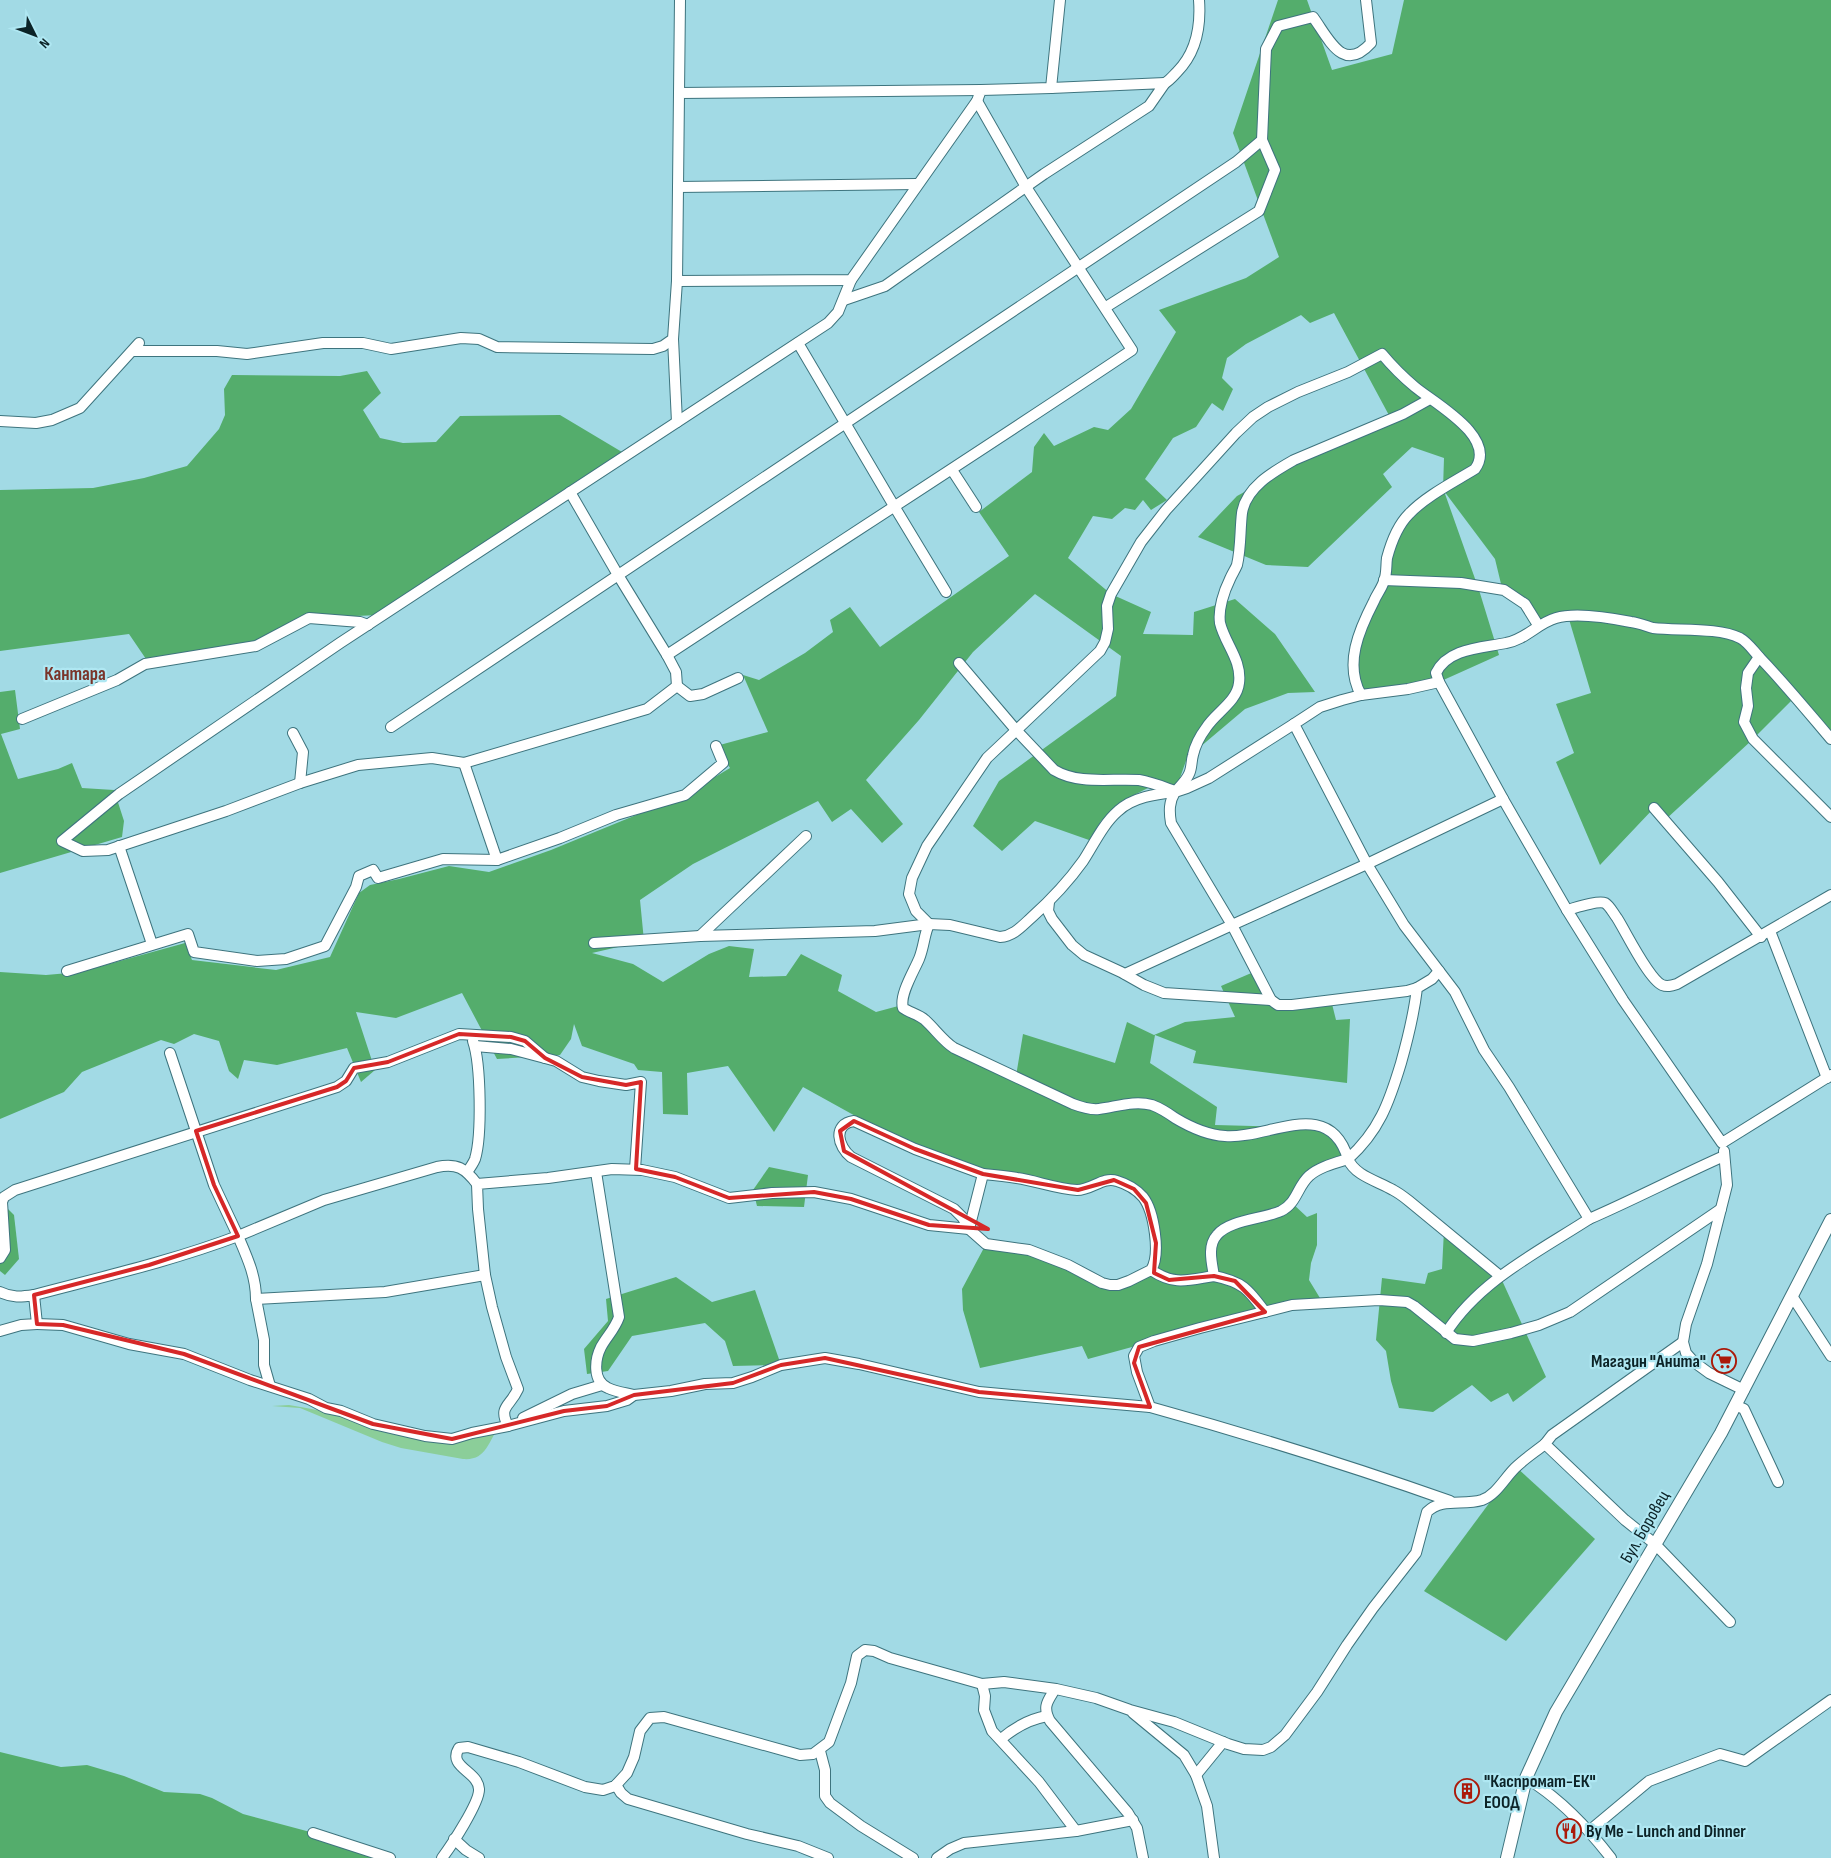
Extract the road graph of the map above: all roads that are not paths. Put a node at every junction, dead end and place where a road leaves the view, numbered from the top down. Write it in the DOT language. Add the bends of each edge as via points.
graph roads {
  1 [pos="680,0"];
  2 [pos="1060,0"];
  3 [pos="1199,0"];
  4 [pos="1366,0"];
  5 [pos="1165,83"];
  6 [pos="1051,88"];
  7 [pos="981,90"];
  8 [pos="679,93"];
  9 [pos="977,101"];
  10 [pos="1262,140"];
  11 [pos="917,184"];
  12 [pos="678,187"];
  13 [pos="1026,187"];
  14 [pos="1079,268"];
  15 [pos="851,280"];
  16 [pos="676,281"];
  17 [pos="844,300"];
  18 [pos="1106,307"];
  19 [pos="673,339"];
  20 [pos="798,343"];
  21 [pos="1430,400"];
  22 [pos="0,421"];
  23 [pos="677,422"];
  24 [pos="845,424"];
  25 [pos="952,470"];
  26 [pos="570,492"];
  27 [pos="894,506"];
  28 [pos="976,507"];
  29 [pos="618,575"];
  30 [pos="1384,580"];
  31 [pos="946,592"];
  32 [pos="368,625"];
  33 [pos="1538,625"];
  34 [pos="667,655"];
  35 [pos="1759,657"];
  36 [pos="959,663"];
  37 [pos="738,678"];
  38 [pos="1439,682"];
  39 [pos="677,686"];
  40 [pos="1360,695"];
  41 [pos="22,720"];
  42 [pos="1294,724"];
  43 [pos="390,727"];
  44 [pos="1016,730"];
  45 [pos="293,733"];
  46 [pos="1831,739"];
  47 [pos="716,746"];
  48 [pos="464,763"];
  49 [pos="300,783"];
  50 [pos="1175,792"];
  51 [pos="1503,799"];
  52 [pos="1654,808"];
  53 [pos="1831,817"];
  54 [pos="806,836"];
  55 [pos="119,846"];
  56 [pos="496,860"];
  57 [pos="1367,864"];
  58 [pos="1831,895"];
  59 [pos="1049,902"];
  60 [pos="1567,910"];
  61 [pos="929,924"];
  62 [pos="1232,925"];
  63 [pos="1766,934"];
  64 [pos="700,936"];
  65 [pos="594,943"];
  66 [pos="152,944"];
  67 [pos="67,971"];
  68 [pos="1439,971"];
  69 [pos="1125,974"];
  70 [pos="1417,988"];
  71 [pos="1271,1000"];
  72 [pos="459,1034"];
  73 [pos="475,1046"];
  74 [pos="170,1054"];
  75 [pos="544,1058"];
  76 [pos="1829,1077"];
  77 [pos="196,1131"];
  78 [pos="1722,1143"];
  79 [pos="1724,1156"];
  80 [pos="1348,1159"];
  81 [pos="636,1170"];
  82 [pos="467,1172"];
  83 [pos="596,1172"];
  84 [pos="983,1174"];
  85 [pos="477,1184"];
  86 [pos="1721,1209"];
  87 [pos="1590,1220"];
  88 [pos="1831,1220"];
  89 [pos="969,1229"];
  90 [pos="238,1236"];
  91 [pos="0,1258"];
  92 [pos="1151,1270"];
  93 [pos="485,1275"];
  94 [pos="1214,1276"];
  95 [pos="1500,1276"];
  96 [pos="0,1292"];
  97 [pos="34,1295"];
  98 [pos="1792,1296"];
  99 [pos="256,1299"];
  100 [pos="1265,1312"];
  101 [pos="37,1324"];
  102 [pos="0,1331"];
  103 [pos="1446,1333"];
  104 [pos="1683,1342"];
  105 [pos="1830,1353"];
  106 [pos="602,1385"];
  107 [pos="270,1386"];
  108 [pos="1744,1390"];
  109 [pos="634,1395"];
  110 [pos="1735,1405"];
  111 [pos="1150,1407"];
  112 [pos="520,1423"];
  113 [pos="508,1426"];
  114 [pos="1545,1444"];
  115 [pos="1778,1482"];
  116 [pos="1451,1502"];
  117 [pos="1655,1544"];
  118 [pos="1730,1622"];
  119 [pos="982,1684"];
  120 [pos="1055,1688"];
  121 [pos="1831,1700"];
  122 [pos="1130,1710"];
  123 [pos="1047,1716"];
  124 [pos="1001,1739"];
  125 [pos="1223,1742"];
  126 [pos="820,1751"];
  127 [pos="1196,1774"];
  128 [pos="1526,1778"];
  129 [pos="616,1785"];
  130 [pos="1133,1820"];
  131 [pos="1076,1831"];
  132 [pos="1590,1831"];
  133 [pos="314,1833"];
  134 [pos="454,1839"];
  135 [pos="390,1858"];
  136 [pos="442,1858"];
  137 [pos="479,1858"];
  138 [pos="828,1858"];
  139 [pos="913,1858"];
  140 [pos="936,1858"];
  141 [pos="1143,1858"];
  142 [pos="1214,1858"];
  143 [pos="1507,1858"];
  144 [pos="1611,1858"];
  1 -- 8 [label="street"];
  2 -- 6 [label="street"];
  3 -- 5 [label="street" via="1200,13 1191,54"];
  4 -- 10 [label="street" via="1371,44 1362,53 1349,56 1339,53 1313,17 1278,26 1266,49"];
  5 -- 6 [label="street"];
  5 -- 13 [label="street" via="1149,106"];
  6 -- 7 [label="street"];
  7 -- 8 [label="street"];
  7 -- 9 [label="street"];
  8 -- 12 [label="street"];
  9 -- 11 [label="street"];
  9 -- 13 [label="street"];
  10 -- 14 [label="street" via="1202,186"];
  10 -- 18 [label="street" via="1275,170 1259,210"];
  11 -- 12 [label="street"];
  11 -- 15 [label="street"];
  12 -- 16 [label="street"];
  13 -- 14 [label="street"];
  13 -- 17 [label="street" via="885,286"];
  14 -- 18 [label="street"];
  14 -- 24 [label="street"];
  15 -- 16 [label="street"];
  15 -- 17 [label="street"];
  16 -- 19 [label="street"];
  17 -- 20 [label="street" via="828,323"];
  18 -- 25 [label="street" via="1132,350"];
  19 -- 22 [label="street" via="654,348 497,347 479,339 461,338 391,349 362,343 333,343 247,354 136,347 80,408 36,423"];
  19 -- 23 [label="street"];
  20 -- 23 [label="street"];
  20 -- 24 [label="street"];
  21 -- 30 [label="street" via="1462,422 1469,431 1479,450 1479,463 1475,469 1408,514 1387,559"];
  21 -- 44 [label="street" via="1382,354 1283,399 1253,417 1172,502 1141,542 1111,594 1107,606 1108,629 1100,652"];
  21 -- 50 [label="street" via="1294,460 1276,470 1248,497 1242,511 1236,566 1219,613 1235,655 1239,684 1235,696 1204,731 1194,750 1189,775"];
  23 -- 26 [label="street"];
  24 -- 27 [label="street"];
  24 -- 29 [label="street"];
  25 -- 27 [label="street"];
  25 -- 28 [label="street"];
  26 -- 29 [label="street"];
  26 -- 32 [label="street"];
  27 -- 31 [label="street"];
  27 -- 34 [label="street"];
  29 -- 34 [label="street"];
  29 -- 43 [label="street"];
  30 -- 33 [label="street" via="1461,583 1504,590 1524,604"];
  30 -- 40 [label="street" via="1364,623 1352,663"];
  32 -- 41 [label="street" via="309,618 256,646 145,664 117,680"];
  32 -- 55 [label="street" via="119,794 62,841 83,851"];
  33 -- 35 [label="street" via="1557,617 1590,616 1653,628 1721,634 1738,637"];
  33 -- 38 [label="street" via="1520,638 1466,650 1445,661 1436,673"];
  34 -- 39 [label="street" via="676,672"];
  35 -- 46 [label="street" via="1794,693"];
  35 -- 53 [label="street" via="1748,673 1748,706 1744,722 1752,739"];
  36 -- 44 [label="street"];
  37 -- 39 [label="street" via="703,694 690,696"];
  38 -- 40 [label="street"];
  38 -- 51 [label="street"];
  39 -- 48 [label="street" via="647,709"];
  40 -- 42 [label="street" via="1320,708"];
  42 -- 50 [label="street" via="1209,778"];
  42 -- 57 [label="street"];
  44 -- 50 [label="street" via="1061,774 1086,779 1138,780"];
  44 -- 61 [label="street" via="987,758 915,869 909,894 916,910"];
  45 -- 49 [label="street" via="303,752"];
  47 -- 56 [label="street" via="723,763 685,795 616,816"];
  48 -- 49 [label="street" via="432,758 358,765"];
  48 -- 56 [label="street"];
  49 -- 55 [label="street"];
  50 -- 59 [label="street" via="1156,794 1119,810 1071,878"];
  50 -- 62 [label="street" via="1170,805 1172,822"];
  51 -- 57 [label="street"];
  51 -- 60 [label="street"];
  52 -- 63 [label="street"];
  54 -- 64 [label="street"];
  55 -- 66 [label="street"];
  56 -- 66 [label="street" via="443,859 378,878 373,870 359,876 326,946 286,959 257,961 194,952 188,934"];
  57 -- 62 [label="street"];
  57 -- 68 [label="street" via="1404,925"];
  58 -- 63 [label="street"];
  59 -- 61 [label="street" via="1008,936"];
  59 -- 69 [label="street" via="1048,911 1072,945"];
  60 -- 63 [label="street" via="1605,903 1652,977 1664,986 1677,984"];
  60 -- 78 [label="street" via="1623,1000"];
  61 -- 64 [label="street" via="875,931"];
  61 -- 80 [label="street" via="902,1005 926,1020 954,1048 1086,1108 1151,1105 1199,1130 1225,1136 1257,1134 1294,1125 1318,1126 1338,1137"];
  62 -- 69 [label="street"];
  62 -- 71 [label="street"];
  63 -- 76 [label="street"];
  64 -- 65 [label="street"];
  66 -- 67 [label="street"];
  68 -- 70 [label="street"];
  68 -- 87 [label="street"];
  69 -- 71 [label="street" via="1164,992"];
  70 -- 71 [label="street" via="1292,1005"];
  70 -- 80 [label="street" via="1411,1028 1391,1097 1368,1137"];
  72 -- 73 [label="street" via="469,1036"];
  72 -- 75 [label="street" via="511,1037 525,1041"];
  72 -- 77 [label="street" via="388,1062 354,1068 346,1081 337,1087"];
  73 -- 75 [label="street" via="511,1049"];
  73 -- 82 [label="street" via="478,1138 474,1159"];
  74 -- 77 [label="street"];
  75 -- 81 [label="street" via="556,1061 582,1077 626,1086 641,1082"];
  76 -- 78 [label="street"];
  77 -- 90 [label="street" via="214,1185"];
  77 -- 91 [label="street" via="8,1194 2,1202 5,1250"];
  78 -- 79 [label="street"];
  79 -- 86 [label="street" via="1727,1185"];
  79 -- 87 [label="street"];
  80 -- 94 [label="street" via="1314,1172 1292,1203 1282,1210 1220,1231 1212,1243"];
  80 -- 95 [label="street" via="1356,1171 1395,1190"];
  81 -- 83 [label="street"];
  81 -- 89 [label="street" via="660,1173 729,1198 772,1193 832,1194 929,1226"];
  82 -- 85 [label="street"];
  82 -- 90 [label="street" via="456,1166 437,1167 324,1200"];
  83 -- 85 [label="street"];
  83 -- 106 [label="street" via="619,1310 617,1323 600,1348 596,1362"];
  84 -- 89 [label="street"];
  84 -- 89 [label="street" via="914,1149 854,1121 849,1121 840,1131 840,1145 851,1157 954,1209"];
  84 -- 92 [label="street" via="1078,1190 1106,1180 1124,1183 1142,1196 1150,1211 1156,1243 1155,1265"];
  85 -- 93 [label="street"];
  86 -- 103 [label="street" via="1570,1312 1485,1339 1455,1339"];
  86 -- 104 [label="street"];
  87 -- 95 [label="street"];
  88 -- 98 [label="street, Бул. Боровец"];
  89 -- 92 [label="street" via="986,1244 1029,1250 1110,1285 1129,1281"];
  90 -- 97 [label="street" via="201,1250"];
  90 -- 99 [label="street" via="253,1271"];
  92 -- 94 [label="street" via="1160,1277 1177,1281"];
  93 -- 99 [label="street" via="385,1292"];
  93 -- 113 [label="street" via="506,1358 518,1389 504,1411"];
  94 -- 100 [label="street" via="1235,1281"];
  95 -- 103 [label="street" via="1467,1306"];
  96 -- 97 [label="street" via="17,1297"];
  97 -- 101 [label="street"];
  98 -- 105 [label="street"];
  98 -- 108 [label="street, Бул. Боровец"];
  99 -- 107 [label="street" via="264,1340 264,1365"];
  100 -- 103 [label="street" via="1300,1304 1396,1300 1424,1312"];
  100 -- 111 [label="street" via="1139,1347 1134,1363"];
  101 -- 102 [label="street"];
  101 -- 107 [label="street" via="63,1325 129,1344 184,1354"];
  104 -- 108 [label="street" via="1686,1353 1694,1362"];
  104 -- 114 [label="street" via="1552,1434"];
  106 -- 109 [label="street"];
  106 -- 112 [label="street" via="546,1405"];
  107 -- 113 [label="street" via="373,1424 426,1436 452,1438"];
  108 -- 110 [label="street, Бул. Боровец"];
  109 -- 111 [label="street" via="733,1383 780,1365 825,1358 979,1392"];
  109 -- 112 [label="street" via="607,1406 564,1411"];
  110 -- 115 [label="street" via="1744,1409"];
  110 -- 117 [label="street, Бул. Боровец"];
  111 -- 116 [label="street" via="1260,1438"];
  112 -- 113 [label="street"];
  114 -- 116 [label="street" via="1516,1467 1492,1494 1474,1501"];
  114 -- 117 [label="street"];
  116 -- 125 [label="street" via="1427,1512 1416,1553 1373,1608 1285,1736 1263,1750 1244,1749"];
  117 -- 118 [label="street"];
  117 -- 128 [label="street, Бул. Боровец" via="1556,1712"];
  119 -- 120 [label="street" via="1004,1682"];
  119 -- 124 [label="street" via="986,1716 992,1731"];
  119 -- 126 [label="street" via="874,1651 861,1652 855,1660 852,1683 829,1742"];
  120 -- 122 [label="street"];
  120 -- 123 [label="street" via="1046,1704"];
  121 -- 132 [label="street" via="1745,1761 1720,1754 1649,1781"];
  122 -- 125 [label="street" via="1174,1722"];
  122 -- 127 [label="street" via="1184,1755"];
  123 -- 124 [label="street" via="1036,1718"];
  123 -- 130 [label="street"];
  124 -- 131 [label="street"];
  125 -- 127 [label="street"];
  126 -- 129 [label="street" via="800,1755 664,1717 650,1718 640,1731 630,1767"];
  126 -- 139 [label="street" via="825,1770 824,1786 830,1803"];
  127 -- 142 [label="street" via="1207,1806"];
  128 -- 132 [label="street" via="1562,1804"];
  128 -- 143 [label="street, Бул. Боровец"];
  129 -- 134 [label="street" via="603,1790 594,1789 519,1762 468,1747 459,1748 458,1764 474,1778 479,1789"];
  129 -- 138 [label="street" via="628,1799 798,1846"];
  130 -- 131 [label="street"];
  130 -- 141 [label="street"];
  131 -- 140 [label="street" via="964,1843"];
  132 -- 144 [label="street"];
  133 -- 135 [label="street"];
  134 -- 136 [label="street"];
  134 -- 137 [label="street"];
}
